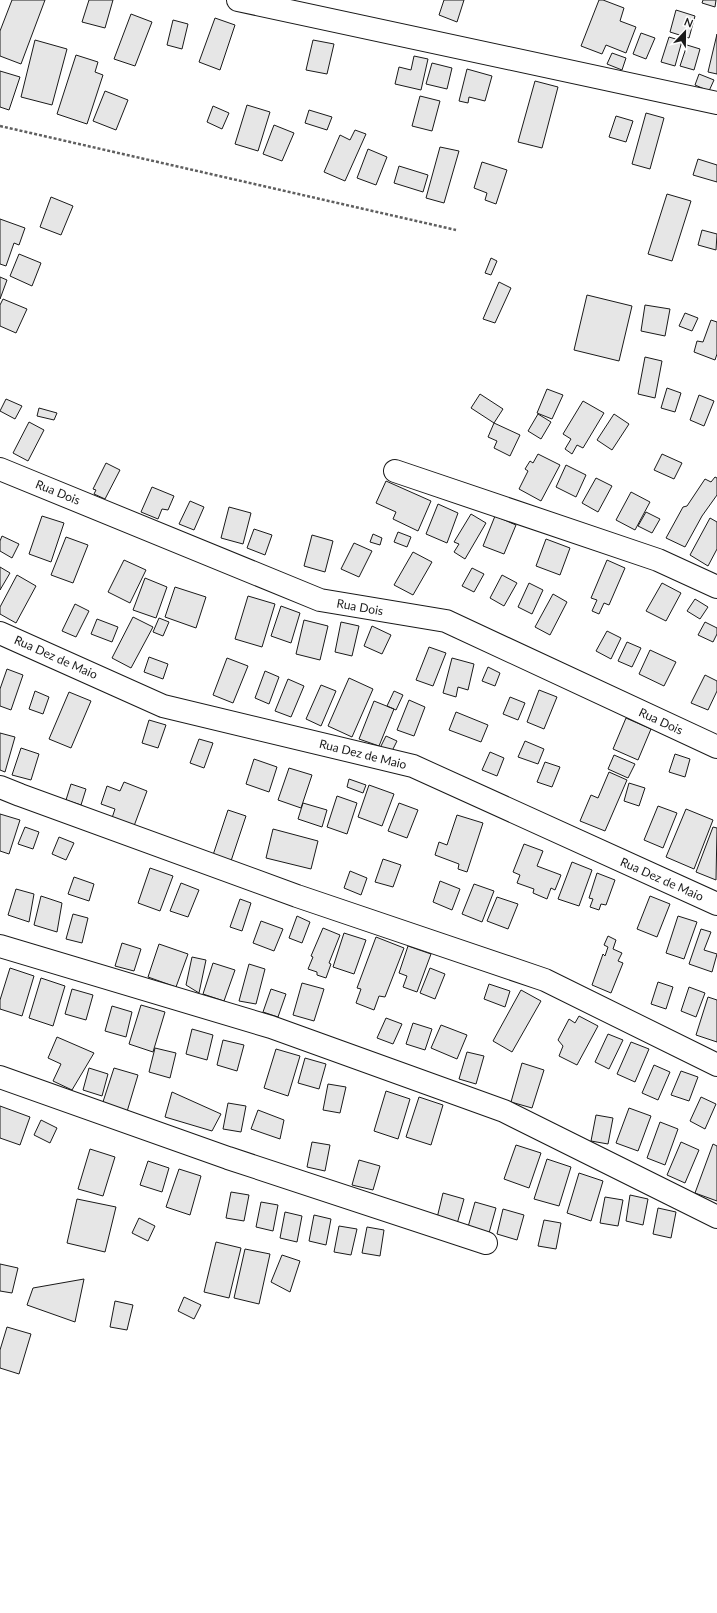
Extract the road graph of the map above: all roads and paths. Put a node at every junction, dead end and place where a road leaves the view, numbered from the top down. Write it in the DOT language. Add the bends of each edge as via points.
graph roads {
  1 [pos="238,0"];
  2 [pos="717,103"];
  3 [pos="0,126"];
  4 [pos="456,230"];
  5 [pos="0,469"];
  6 [pos="395,471"];
  7 [pos="717,587"];
  8 [pos="0,633"];
  9 [pos="717,747"];
  10 [pos="0,787"];
  11 [pos="717,904"];
  12 [pos="0,946"];
  13 [pos="717,1065"];
  14 [pos="0,1077"];
  15 [pos="717,1217"];
  16 [pos="486,1243"];
  1 -- 2 [label="street"];
  3 -- 4 [label="path"];
  5 -- 9 [label="street, Rua Dois" via="320,600 446,621"];
  6 -- 7 [label="street" via="658,560"];
  8 -- 11 [label="street, Rua Dez de Maio" via="163,706 414,766"];
  10 -- 13 [label="street" via="297,896 545,980"];
  12 -- 15 [label="street" via="271,1027 504,1111"];
  14 -- 16 [label="street" via="228,1158"];
}
